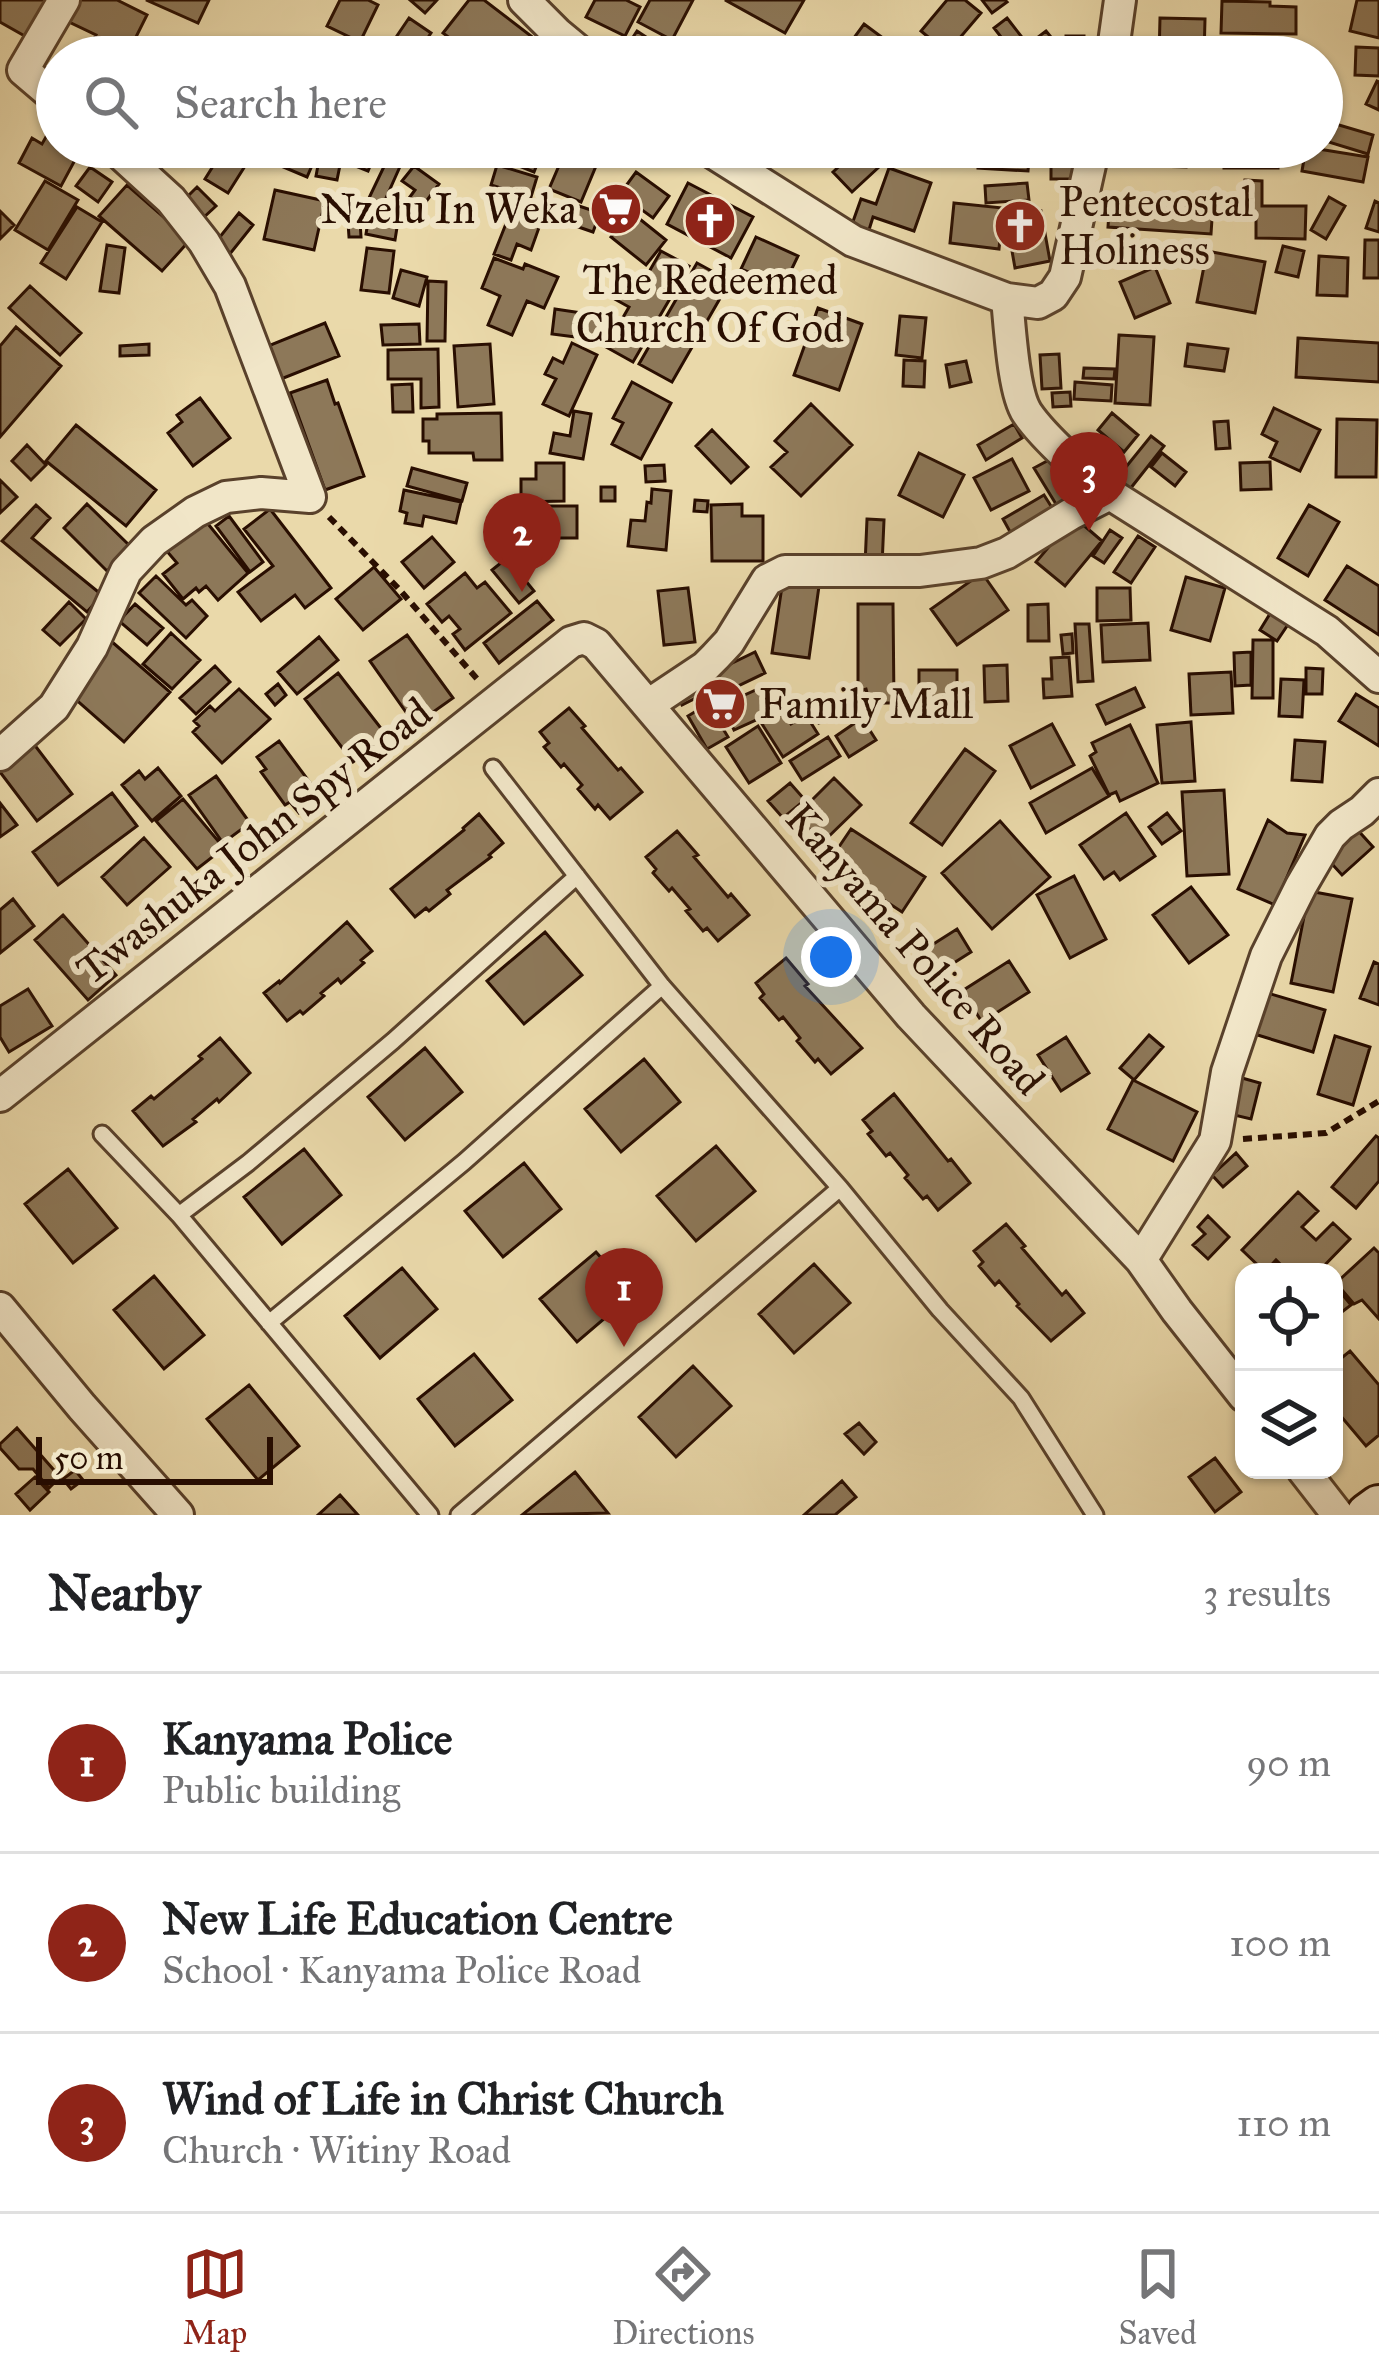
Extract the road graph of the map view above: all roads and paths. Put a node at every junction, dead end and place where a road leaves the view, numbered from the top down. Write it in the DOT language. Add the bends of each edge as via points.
graph roads {
  1 [pos="64,0"];
  2 [pos="524,0"];
  3 [pos="1120,0"];
  4 [pos="42,36"];
  5 [pos="560,36"];
  6 [pos="1115,36"];
  7 [pos="36,47"];
  8 [pos="36,82"];
  9 [pos="135,168"];
  10 [pos="737,168"];
  11 [pos="1089,168"];
  12 [pos="1007,299"];
  13 [pos="1110,494"];
  14 [pos="310,497"];
  15 [pos="1379,677"];
  16 [pos="504,697"];
  17 [pos="648,705"];
  18 [pos="0,755"];
  19 [pos="493,768"];
  20 [pos="1379,794"];
  21 [pos="578,876"];
  22 [pos="662,986"];
  23 [pos="0,1096"];
  24 [pos="1379,1101"];
  25 [pos="102,1134"];
  26 [pos="1215,1141"];
  27 [pos="840,1188"];
  28 [pos="179,1215"];
  29 [pos="1141,1260"];
  30 [pos="0,1308"];
  31 [pos="269,1323"];
  32 [pos="1235,1385"];
  33 [pos="1310,1479"];
  34 [pos="1379,1507"];
  35 [pos="178,1515"];
  36 [pos="430,1515"];
  37 [pos="459,1515"];
  38 [pos="1095,1515"];
  39 [pos="1339,1515"];
  40 [pos="1368,1515"];
  1 -- 4 [label="street"];
  2 -- 5 [label="street"];
  3 -- 6 [label="street"];
  7 -- 8 [label="street" via="22,70"];
  9 -- 14 [label="street" via="171,200 230,286"];
  10 -- 12 [label="street" via="853,241"];
  11 -- 12 [label="street" via="1065,277 1038,303"];
  12 -- 13 [label="street" via="1025,411"];
  13 -- 15 [label="street" via="1327,631"];
  13 -- 17 [label="street" via="981,563 785,571 767,580 705,668"];
  14 -- 16 [label="path" via="474,677"];
  14 -- 18 [label="street" via="226,497 154,542 127,572 54,707"];
  16 -- 17 [label="street, Kanyama Police Road" via="584,638"];
  16 -- 23 [label="street, Twashuka John Spy Road"];
  17 -- 29 [label="street, Kanyama Police Road" via="911,1016"];
  19 -- 21 [label="lane"];
  20 -- 26 [label="street" via="1323,846 1266,956 1223,1084"];
  21 -- 22 [label="lane"];
  21 -- 28 [label="lane"];
  22 -- 27 [label="lane"];
  22 -- 31 [label="lane"];
  24 -- 26 [label="path" via="1326,1133"];
  25 -- 28 [label="lane"];
  26 -- 29 [label="street"];
  27 -- 37 [label="lane"];
  27 -- 38 [label="lane" via="1021,1399"];
  28 -- 31 [label="lane"];
  29 -- 32 [label="street, Kanyama Police Road"];
  30 -- 35 [label="street"];
  31 -- 36 [label="lane"];
  33 -- 39 [label="street"];
  34 -- 40 [label="main road"];
}
